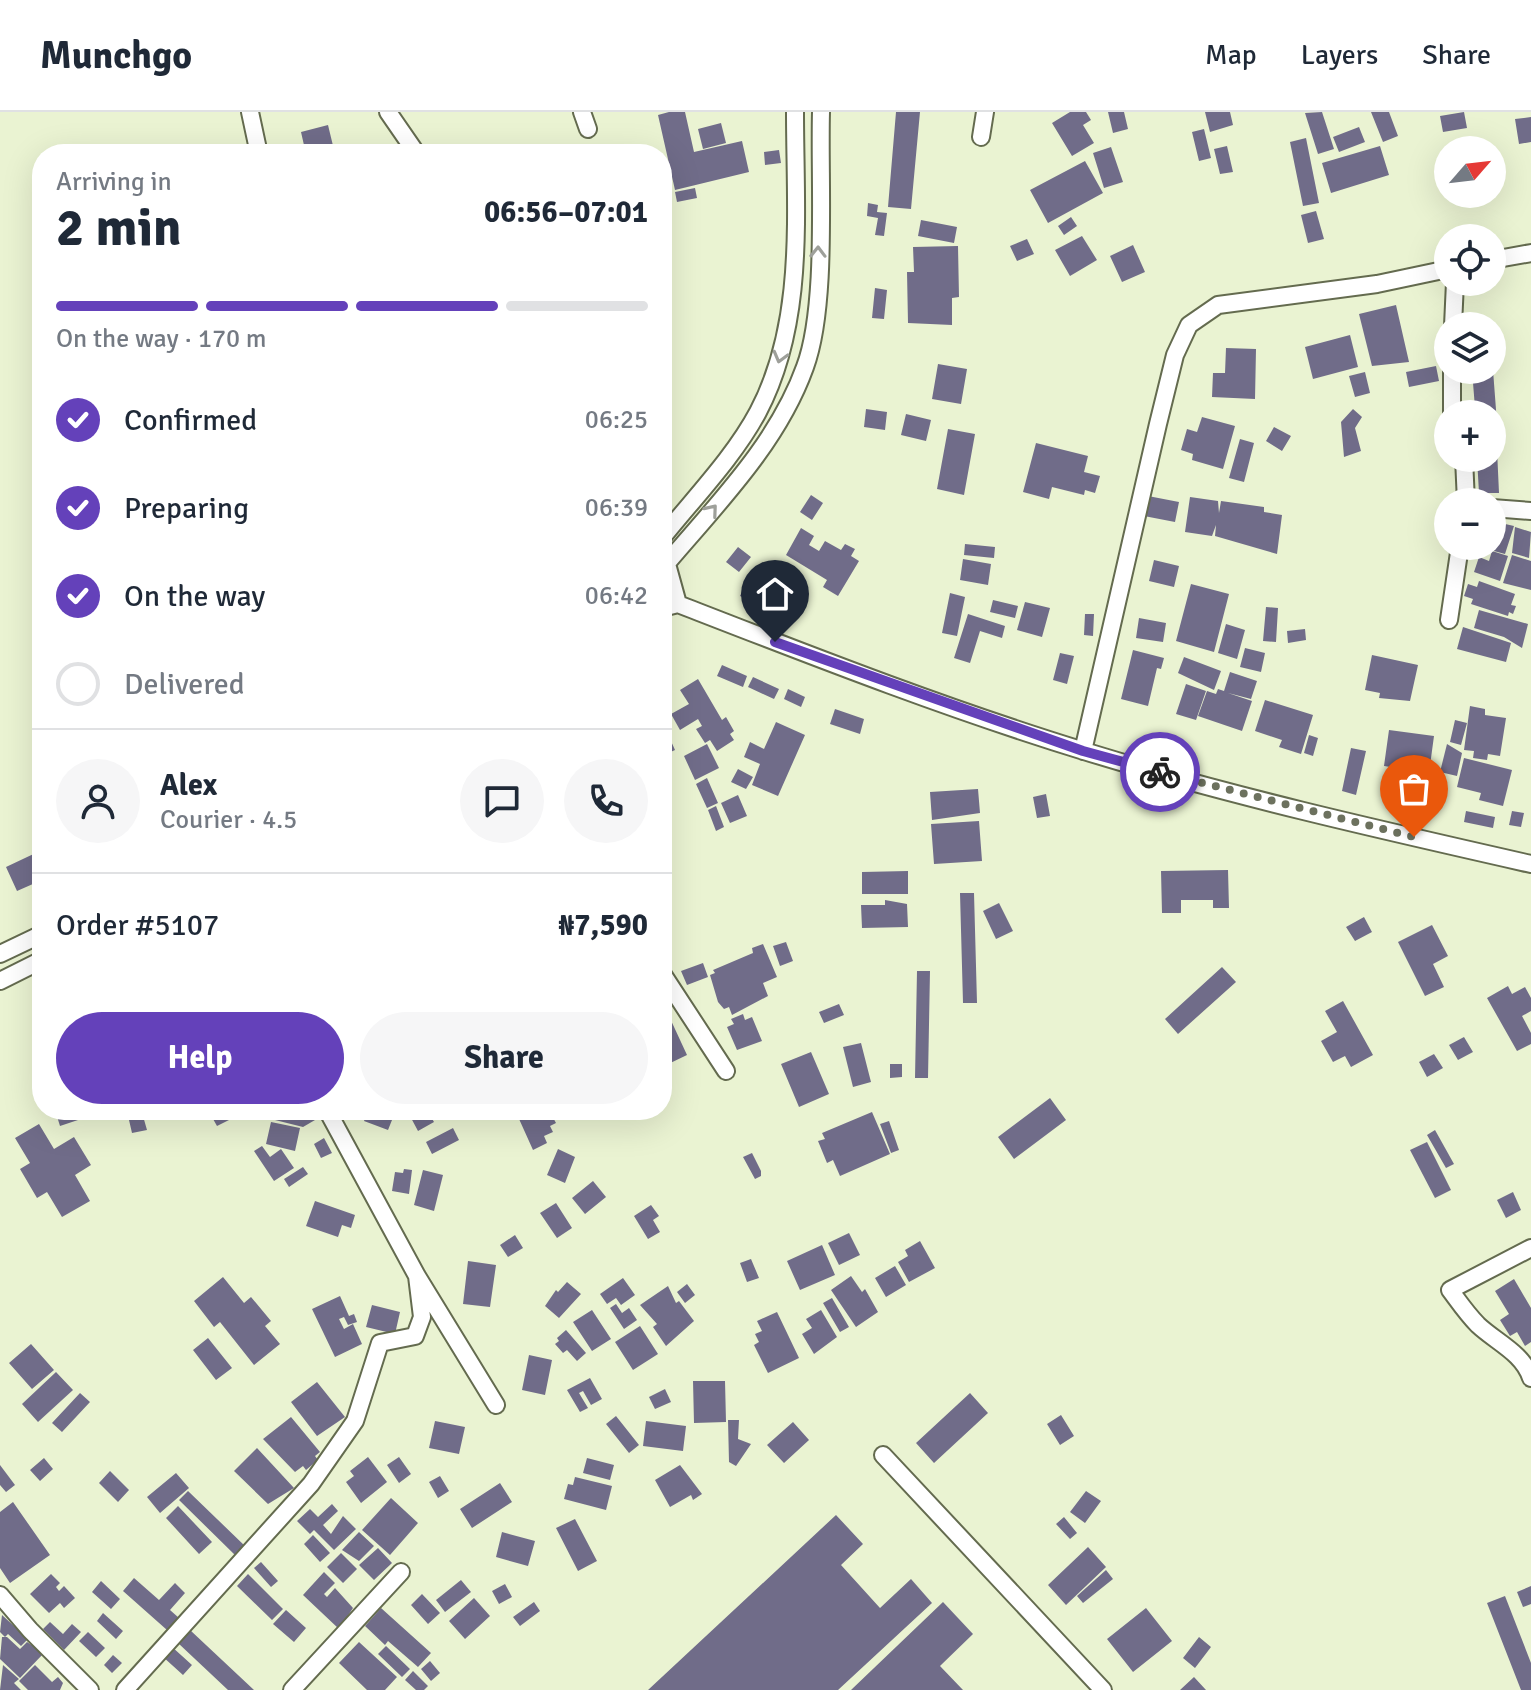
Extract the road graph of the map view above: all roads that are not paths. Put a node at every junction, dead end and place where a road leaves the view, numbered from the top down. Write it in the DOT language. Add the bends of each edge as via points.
graph roads {
  1 [pos="250,112"];
  2 [pos="388,112"];
  3 [pos="582,112"];
  4 [pos="795,112"];
  5 [pos="821,112"];
  6 [pos="985,112"];
  7 [pos="588,129"];
  8 [pos="981,137"];
  9 [pos="257,144"];
  10 [pos="410,144"];
  11 [pos="1531,253"];
  12 [pos="1506,257"];
  13 [pos="1434,272"];
  14 [pos="792,285"];
  15 [pos="817,286"];
  16 [pos="1506,509"];
  17 [pos="1531,511"];
  18 [pos="672,525"];
  19 [pos="672,556"];
  20 [pos="1458,560"];
  21 [pos="672,607"];
  22 [pos="1449,620"];
  23 [pos="1083,751"];
  24 [pos="1531,864"];
  25 [pos="32,939"];
  26 [pos="0,954"];
  27 [pos="32,965"];
  28 [pos="0,981"];
  29 [pos="672,988"];
  30 [pos="726,1071"];
  31 [pos="332,1120"];
  32 [pos="1531,1248"];
  33 [pos="417,1276"];
  34 [pos="1531,1378"];
  35 [pos="496,1405"];
  36 [pos="883,1455"];
  37 [pos="401,1572"];
  38 [pos="2,1601"];
  39 [pos="90,1690"];
  40 [pos="125,1690"];
  41 [pos="292,1690"];
  42 [pos="1103,1690"];
  1 -- 9 [label="street"];
  2 -- 10 [label="street"];
  3 -- 7 [label="street"];
  4 -- 14 [label="street"];
  15 -- 5 [label="street, one-way"];
  6 -- 8 [label="street"];
  11 -- 12 [label="street"];
  13 -- 23 [label="street" via="1218,305 1189,325 1175,355"];
  14 -- 15 [label="street"];
  14 -- 18 [label="street, one-way" via="779,366 758,412"];
  19 -- 15 [label="street, one-way" via="762,448 790,404 806,364"];
  16 -- 17 [label="street"];
  20 -- 22 [label="street"];
  21 -- 23 [label="street"];
  23 -- 24 [label="street" via="1326,817"];
  25 -- 26 [label="street"];
  27 -- 28 [label="street"];
  29 -- 30 [label="street"];
  31 -- 33 [label="street"];
  32 -- 34 [label="street" via="1450,1290"];
  33 -- 35 [label="street"];
  33 -- 40 [label="street" via="422,1317 415,1336 380,1343 355,1421 311,1484"];
  36 -- 42 [label="street"];
  37 -- 41 [label="street"];
  38 -- 39 [label="street"];
}
